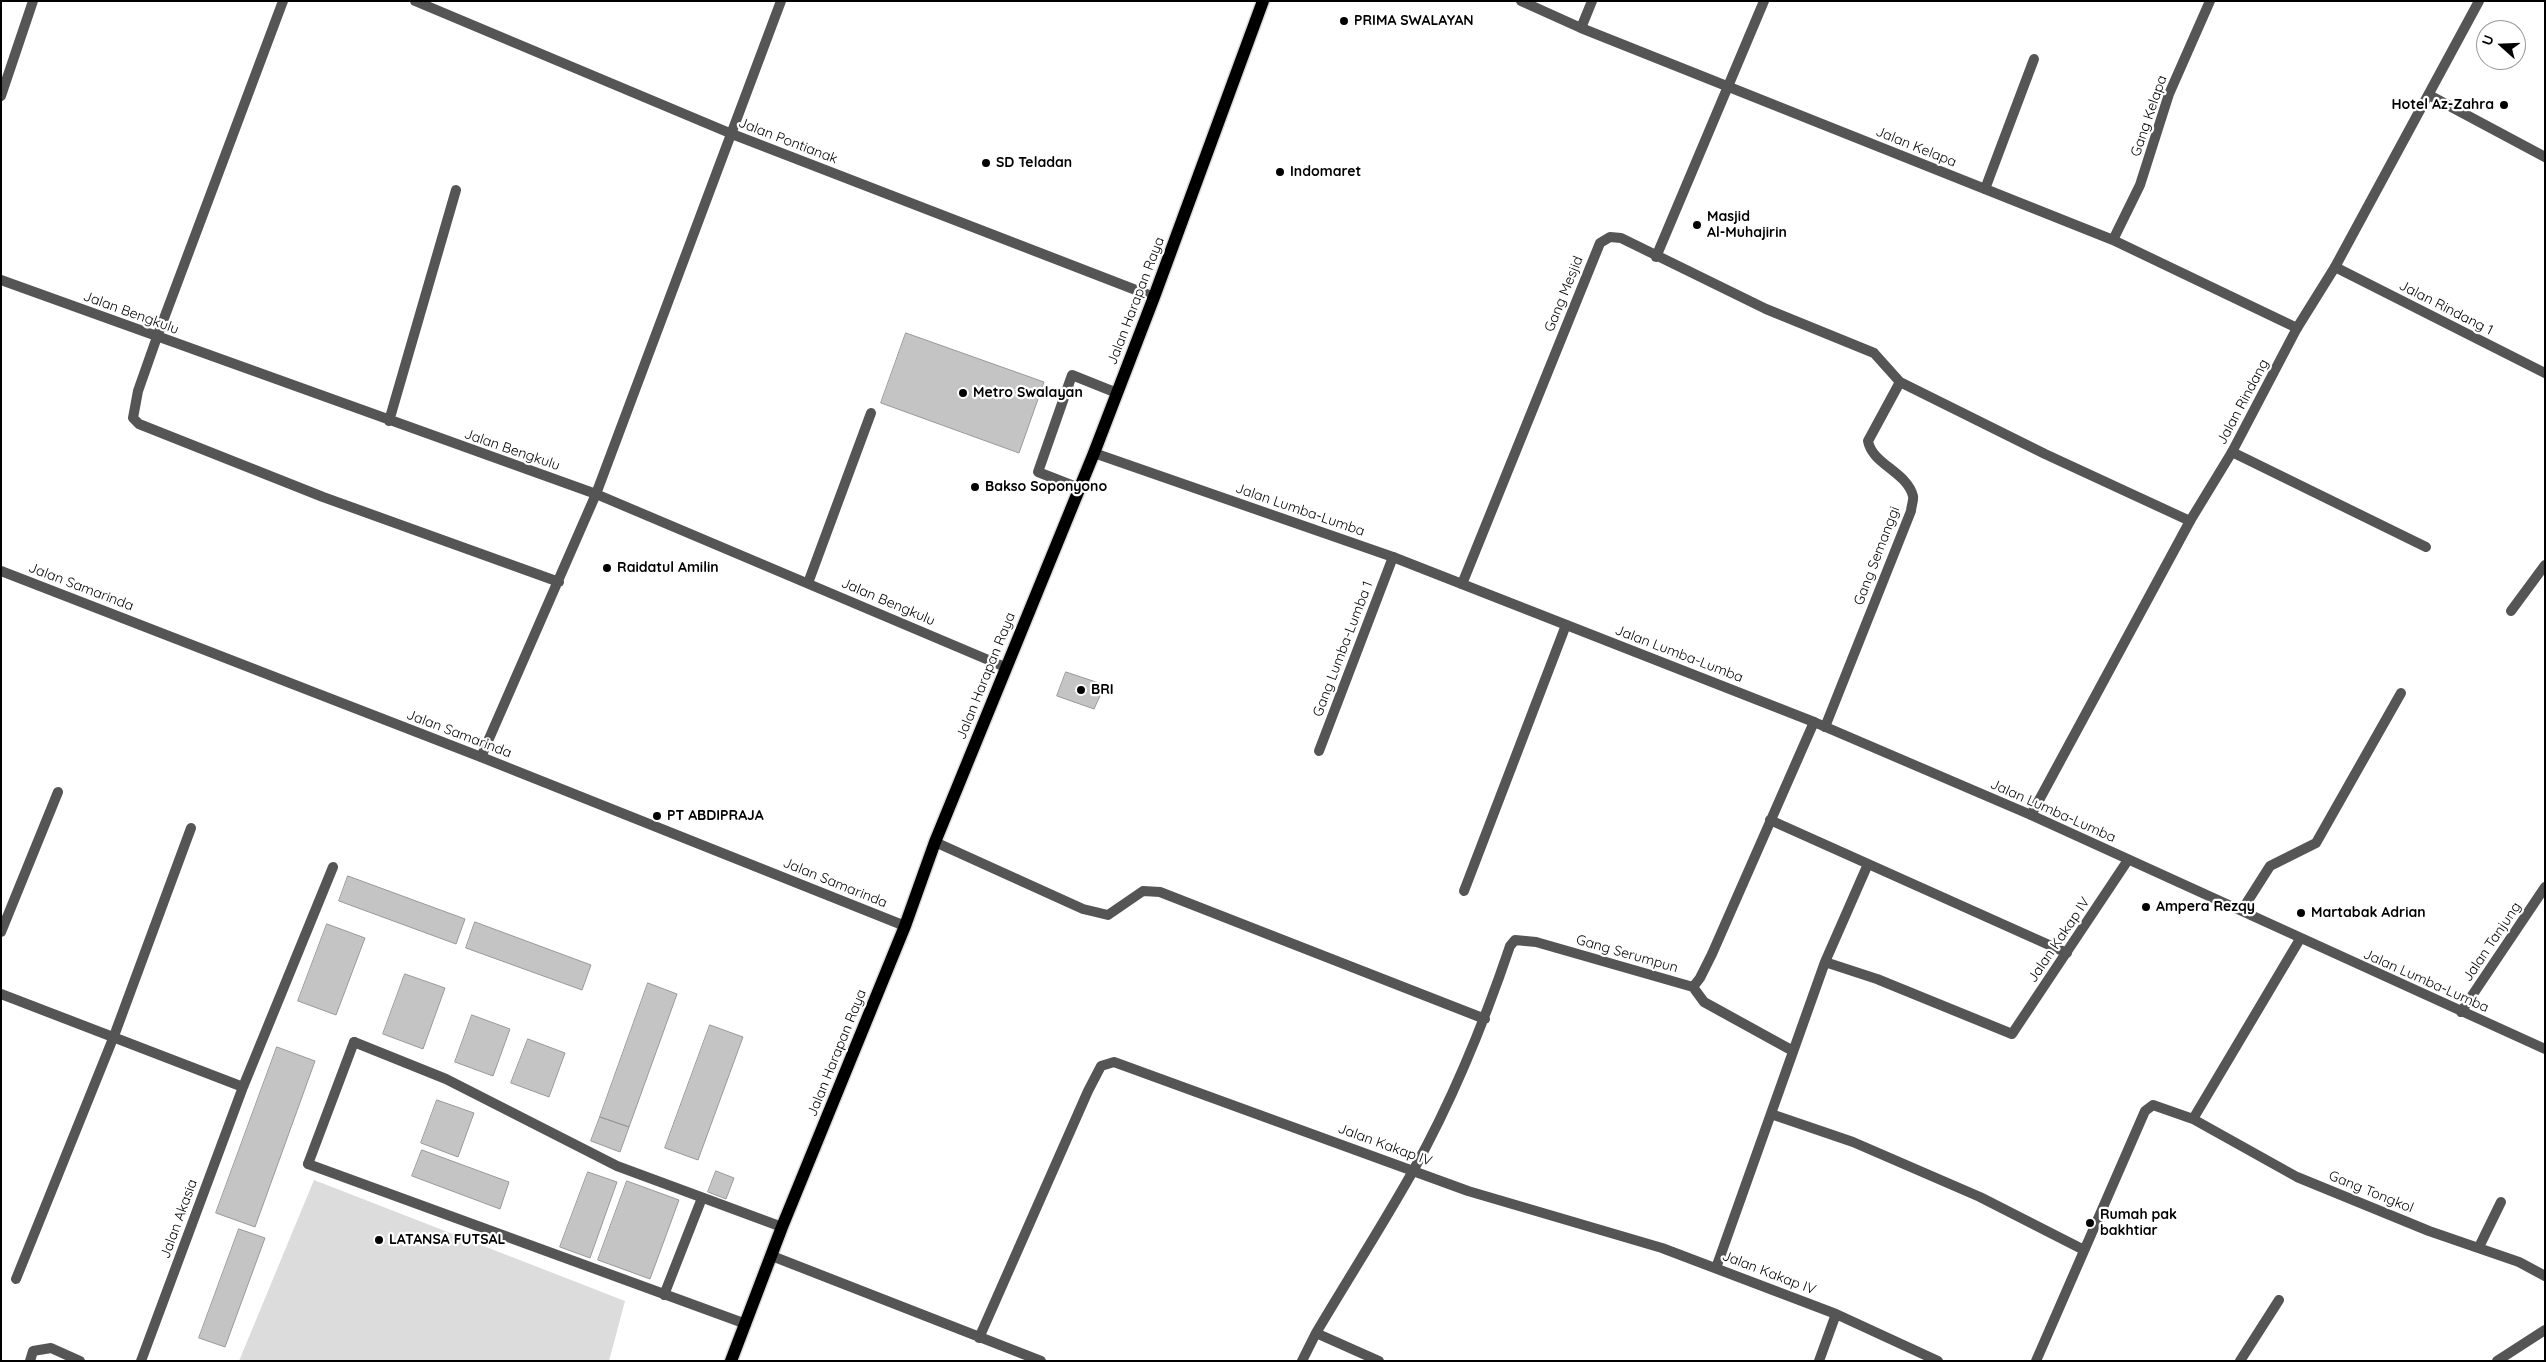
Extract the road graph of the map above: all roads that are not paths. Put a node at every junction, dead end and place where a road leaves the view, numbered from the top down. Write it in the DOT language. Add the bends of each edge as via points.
graph roads {
  1 [pos="34,1"];
  2 [pos="283,1"];
  3 [pos="415,1"];
  4 [pos="781,1"];
  5 [pos="1263,1"];
  6 [pos="1521,1"];
  7 [pos="1592,1"];
  8 [pos="1764,1"];
  9 [pos="2210,1"];
  10 [pos="2480,1"];
  11 [pos="1581,28"];
  12 [pos="2034,59"];
  13 [pos="1728,87"];
  14 [pos="2429,95"];
  15 [pos="1,96"];
  16 [pos="732,134"];
  17 [pos="2545,157"];
  18 [pos="1985,189"];
  19 [pos="456,190"];
  20 [pos="2114,240"];
  21 [pos="1656,257"];
  22 [pos="2335,267"];
  23 [pos="1,280"];
  24 [pos="1154,297"];
  25 [pos="2297,328"];
  26 [pos="157,336"];
  27 [pos="2545,373"];
  28 [pos="1900,382"];
  29 [pos="1117,394"];
  30 [pos="871,413"];
  31 [pos="389,421"];
  32 [pos="2232,452"];
  33 [pos="1094,453"];
  34 [pos="1079,488"];
  35 [pos="596,494"];
  36 [pos="2190,521"];
  37 [pos="2426,547"];
  38 [pos="1393,557"];
  39 [pos="2545,566"];
  40 [pos="1,571"];
  41 [pos="559,582"];
  42 [pos="808,583"];
  43 [pos="1462,584"];
  44 [pos="2511,611"];
  45 [pos="1566,625"];
  46 [pos="1005,666"];
  47 [pos="2401,693"];
  48 [pos="1814,722"];
  49 [pos="1825,727"];
  50 [pos="1319,751"];
  51 [pos="481,757"];
  52 [pos="58,792"];
  53 [pos="2031,815"];
  54 [pos="1770,820"];
  55 [pos="191,828"];
  56 [pos="935,842"];
  57 [pos="2128,860"];
  58 [pos="1868,864"];
  59 [pos="333,867"];
  60 [pos="2545,887"];
  61 [pos="1464,890"];
  62 [pos="2242,910"];
  63 [pos="905,926"];
  64 [pos="1,932"];
  65 [pos="2300,939"];
  66 [pos="2067,953"];
  67 [pos="1825,962"];
  68 [pos="1693,987"];
  69 [pos="1,994"];
  70 [pos="2461,1012"];
  71 [pos="1485,1019"];
  72 [pos="114,1036"];
  73 [pos="2545,1050"];
  74 [pos="1794,1052"];
  75 [pos="244,1087"];
  76 [pos="1771,1114"];
  77 [pos="2193,1119"];
  78 [pos="1414,1170"];
  79 [pos="702,1198"];
  80 [pos="2502,1202"];
  81 [pos="782,1226"];
  82 [pos="2479,1247"];
  83 [pos="2084,1250"];
  84 [pos="772,1256"];
  85 [pos="1716,1268"];
  86 [pos="2545,1276"];
  87 [pos="16,1278"];
  88 [pos="664,1295"];
  89 [pos="2279,1300"];
  90 [pos="1836,1314"];
  91 [pos="746,1324"];
  92 [pos="2545,1330"];
  93 [pos="1316,1333"];
  94 [pos="978,1338"];
  95 [pos="30,1361"];
  96 [pos="80,1361"];
  97 [pos="141,1361"];
  98 [pos="731,1361"];
  99 [pos="1041,1361"];
  100 [pos="1302,1361"];
  101 [pos="1379,1361"];
  102 [pos="1819,1361"];
  103 [pos="1938,1361"];
  104 [pos="2036,1361"];
  105 [pos="2240,1361"];
  106 [pos="2497,1361"];
  1 -- 15 [label="street"];
  2 -- 26 [label="street"];
  3 -- 16 [label="street, Jalan Pontianak"];
  4 -- 16 [label="street"];
  5 -- 24 [label="main road, Jalan Harapan Raya"];
  6 -- 11 [label="street, Jalan Kelapa"];
  7 -- 11 [label="street"];
  8 -- 13 [label="street"];
  9 -- 20 [label="street, Gang Kelapa" via="2169,94 2140,185"];
  10 -- 14 [label="street, Jalan Rindang"];
  11 -- 13 [label="street, Jalan Kelapa"];
  12 -- 18 [label="street"];
  13 -- 18 [label="street, Jalan Kelapa"];
  13 -- 21 [label="street"];
  14 -- 17 [label="street"];
  14 -- 22 [label="street, Jalan Rindang"];
  16 -- 24 [label="street, Jalan Pontianak"];
  16 -- 35 [label="street"];
  18 -- 20 [label="street, Jalan Kelapa"];
  19 -- 31 [label="street"];
  20 -- 25 [label="street, Jalan Kelapa"];
  21 -- 28 [label="street" via="1766,309 1874,353"];
  21 -- 43 [label="street, Gang Mesjid" via="1621,238 1610,237 1600,243"];
  22 -- 25 [label="street, Jalan Rindang"];
  22 -- 27 [label="street, Jalan Rindang 1"];
  23 -- 26 [label="street, Jalan Bengkulu"];
  24 -- 29 [label="main road, Jalan Harapan Raya"];
  25 -- 32 [label="street, Jalan Rindang"];
  26 -- 31 [label="street, Jalan Bengkulu"];
  26 -- 41 [label="street" via="132,411 139,424 323,497"];
  28 -- 36 [label="street"];
  28 -- 49 [label="street, Gang Semanggi" via="1868,441 1872,451 1905,482 1913,496 1910,511"];
  29 -- 33 [label="main road, Jalan Harapan Raya"];
  29 -- 34 [label="street" via="1072,375 1038,472"];
  30 -- 42 [label="street"];
  31 -- 35 [label="street, Jalan Bengkulu"];
  32 -- 36 [label="street, Jalan Rindang"];
  32 -- 37 [label="street"];
  33 -- 34 [label="main road, Jalan Harapan Raya"];
  33 -- 38 [label="street, Jalan Lumba-Lumba"];
  34 -- 46 [label="main road, Jalan Harapan Raya"];
  35 -- 41 [label="street"];
  35 -- 42 [label="street, Jalan Bengkulu"];
  36 -- 53 [label="street, Jalan Rindang"];
  38 -- 43 [label="street, Jalan Lumba-Lumba"];
  38 -- 50 [label="street, Gang Lumba-Lumba 1"];
  39 -- 44 [label="street"];
  40 -- 51 [label="street, Jalan Samarinda"];
  41 -- 51 [label="street"];
  42 -- 46 [label="street, Jalan Bengkulu"];
  43 -- 45 [label="street, Jalan Lumba-Lumba"];
  45 -- 48 [label="street, Jalan Lumba-Lumba"];
  45 -- 61 [label="street"];
  46 -- 56 [label="main road, Jalan Harapan Raya"];
  47 -- 62 [label="street" via="2316,843 2270,866"];
  48 -- 49 [label="street, Jalan Lumba-Lumba"];
  48 -- 54 [label="street, Gang Serumpun"];
  49 -- 53 [label="street, Jalan Lumba-Lumba"];
  51 -- 63 [label="street, Jalan Samarinda"];
  52 -- 64 [label="street"];
  53 -- 57 [label="street, Jalan Lumba-Lumba"];
  54 -- 58 [label="street"];
  54 -- 68 [label="street, Gang Serumpun" via="1712,954"];
  55 -- 72 [label="street"];
  56 -- 63 [label="main road, Jalan Harapan Raya"];
  56 -- 71 [label="street" via="1083,908 1108,915 1142,891 1160,892"];
  57 -- 62 [label="street, Jalan Lumba-Lumba"];
  57 -- 66 [label="street, Jalan Kakap IV"];
  58 -- 66 [label="street"];
  58 -- 67 [label="street"];
  59 -- 75 [label="street, Jalan Akasia"];
  60 -- 70 [label="street, Jalan Tanjung"];
  62 -- 65 [label="street, Jalan Lumba-Lumba"];
  63 -- 81 [label="main road, Jalan Harapan Raya"];
  65 -- 70 [label="street, Jalan Lumba-Lumba"];
  65 -- 77 [label="street"];
  66 -- 67 [label="street, Jalan Kakap IV" via="2012,1034"];
  67 -- 74 [label="street"];
  68 -- 71 [label="street, Gang Serumpun" via="1536,942 1515,940 1510,946"];
  68 -- 74 [label="street" via="1704,1002"];
  69 -- 72 [label="street"];
  70 -- 73 [label="street, Jalan Lumba-Lumba"];
  71 -- 78 [label="street"];
  72 -- 75 [label="street"];
  72 -- 87 [label="street"];
  74 -- 76 [label="street"];
  75 -- 97 [label="street, Jalan Akasia"];
  76 -- 83 [label="street" via="1853,1142 1980,1197"];
  76 -- 85 [label="street"];
  77 -- 82 [label="street, Gang Tongkol" via="2297,1177 2429,1231"];
  77 -- 83 [label="street, Gang Tongkol" via="2153,1105 2145,1110"];
  78 -- 85 [label="street, Jalan Kakap IV" via="1468,1191 1662,1248"];
  78 -- 93 [label="street"];
  78 -- 94 [label="street, Jalan Kakap IV" via="1114,1062 1101,1066"];
  79 -- 81 [label="street"];
  79 -- 88 [label="street"];
  79 -- 88 [label="street" via="617,1166 446,1079 354,1042 308,1164"];
  80 -- 82 [label="street"];
  81 -- 84 [label="main road, Jalan Harapan Raya"];
  82 -- 86 [label="street, Gang Tongkol"];
  83 -- 104 [label="street, Gang Tongkol"];
  84 -- 91 [label="main road, Jalan Harapan Raya"];
  84 -- 94 [label="street"];
  85 -- 90 [label="street, Jalan Kakap IV"];
  88 -- 91 [label="street"];
  89 -- 105 [label="street"];
  90 -- 102 [label="street"];
  90 -- 103 [label="street, Jalan Kakap IV"];
  91 -- 98 [label="main road, Jalan Harapan Raya"];
  92 -- 106 [label="street"];
  93 -- 100 [label="street"];
  93 -- 101 [label="street"];
  94 -- 99 [label="street"];
  95 -- 96 [label="street" via="33,1351 51,1348"];
}
